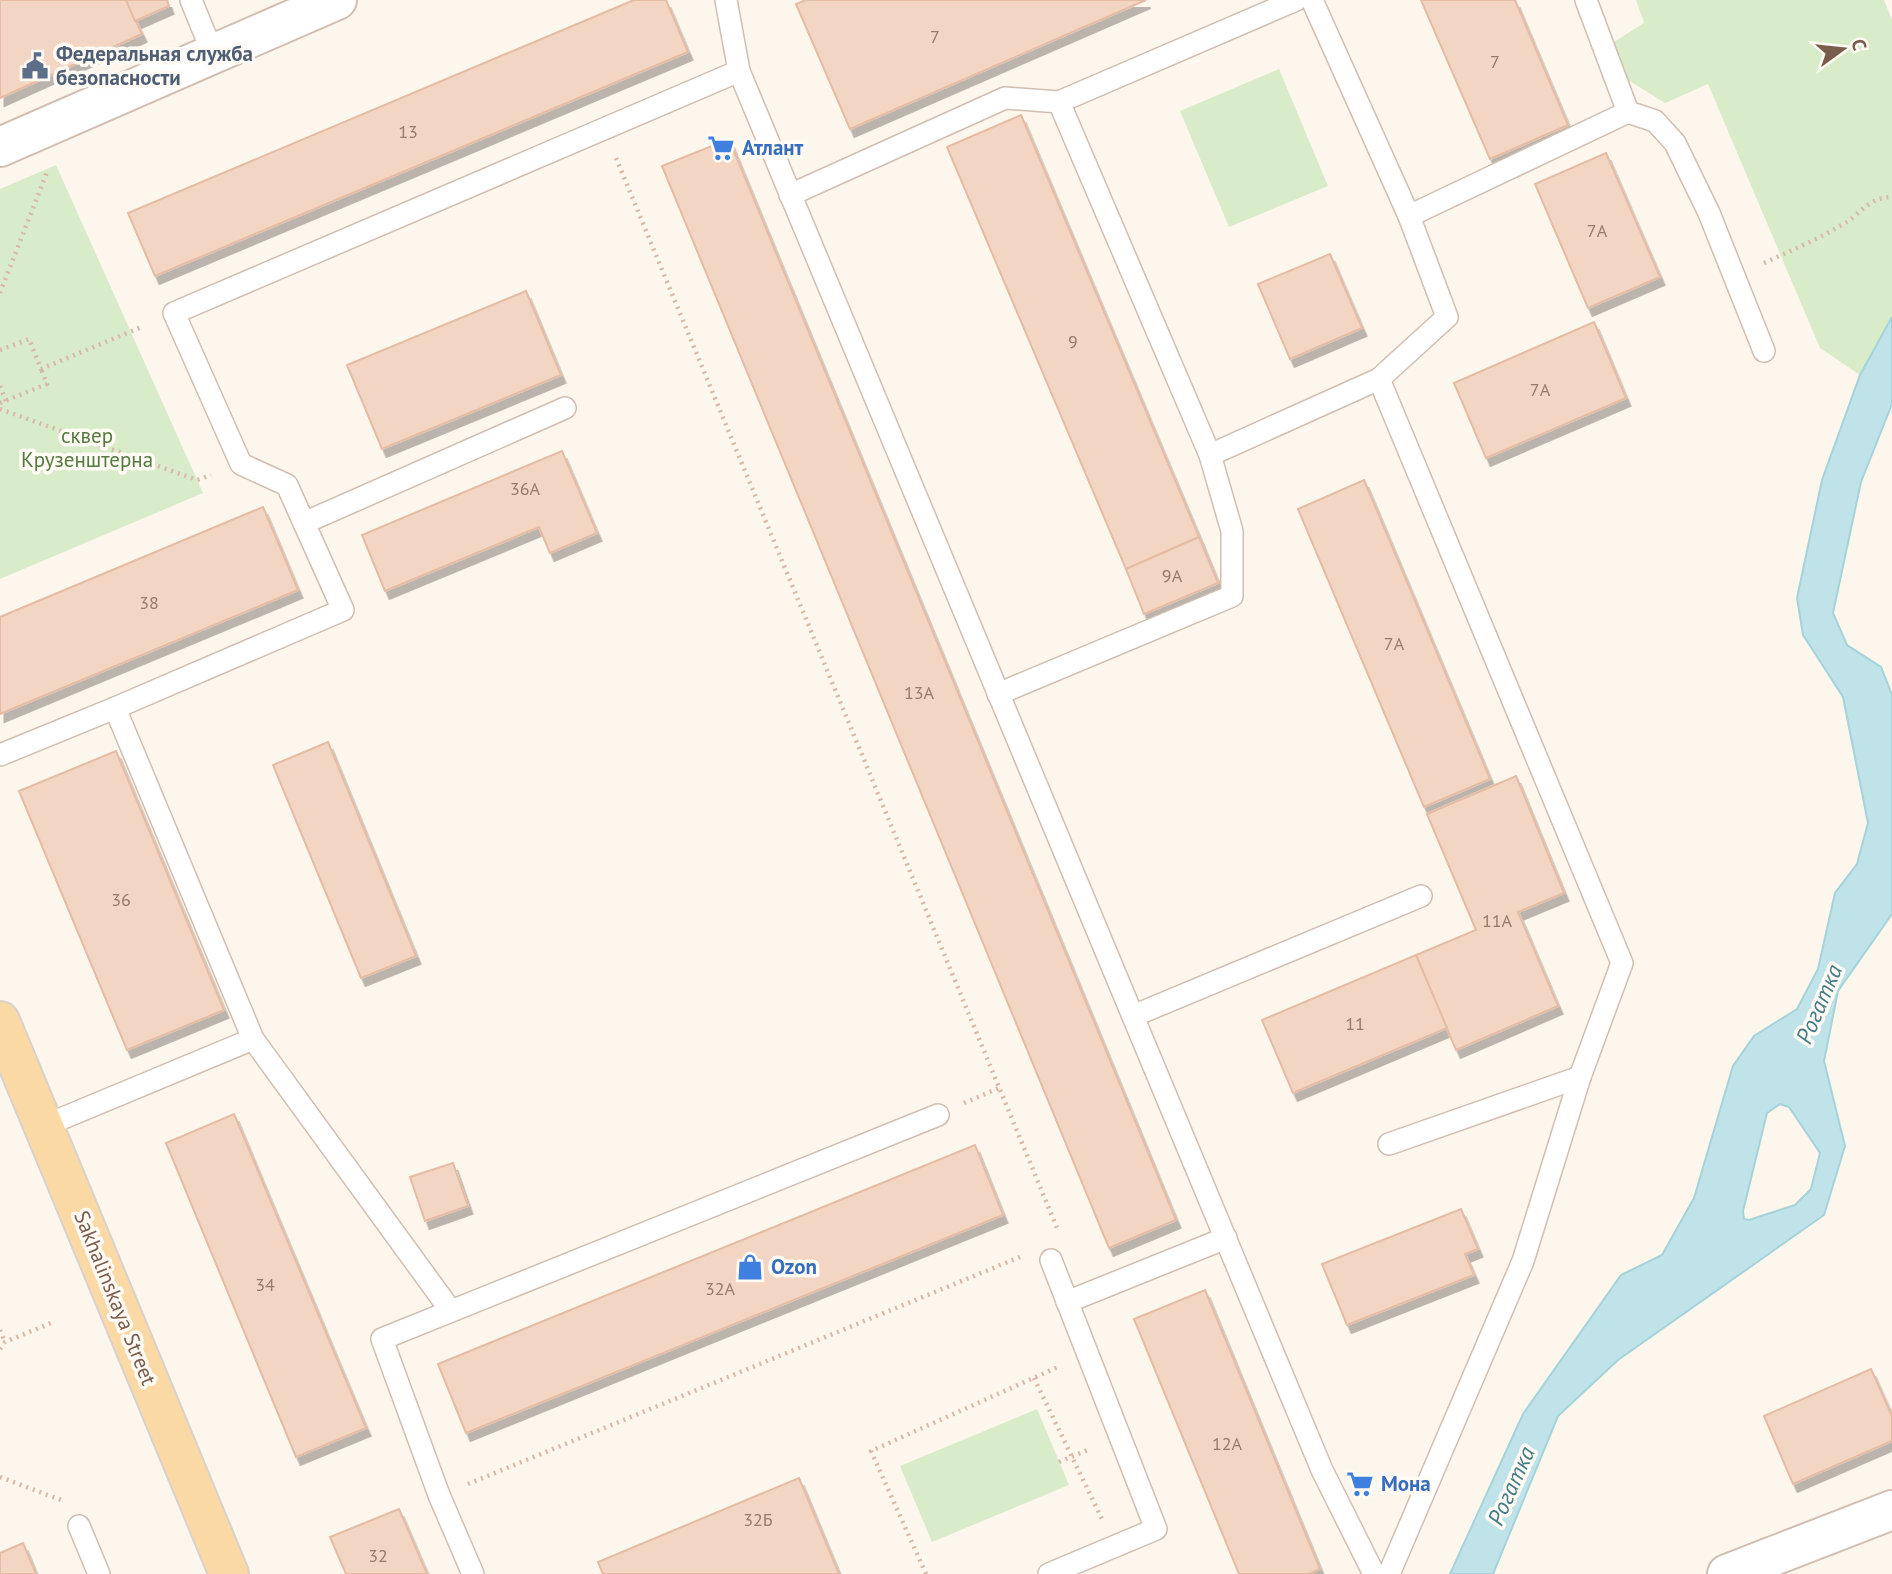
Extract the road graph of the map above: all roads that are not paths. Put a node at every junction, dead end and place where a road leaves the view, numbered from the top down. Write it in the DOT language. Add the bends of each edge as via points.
graph roads {
  1 [pos="191,0"];
  2 [pos="337,0"];
  3 [pos="726,0"];
  4 [pos="1296,0"];
  5 [pos="1312,0"];
  6 [pos="1586,0"];
  7 [pos="213,54"];
  8 [pos="739,71"];
  9 [pos="1059,102"];
  10 [pos="1628,112"];
  11 [pos="0,147"];
  12 [pos="790,195"];
  13 [pos="1409,216"];
  14 [pos="1764,351"];
  15 [pos="1379,379"];
  16 [pos="565,408"];
  17 [pos="1210,456"];
  18 [pos="304,523"];
  19 [pos="998,694"];
  20 [pos="116,708"];
  21 [pos="0,755"];
  22 [pos="1421,896"];
  23 [pos="1133,1016"];
  24 [pos="0,1021"];
  25 [pos="253,1039"];
  26 [pos="1580,1077"];
  27 [pos="938,1115"];
  28 [pos="44,1126"];
  29 [pos="1389,1144"];
  30 [pos="1226,1238"];
  31 [pos="1042,1256"];
  32 [pos="1067,1302"];
  33 [pos="451,1311"];
  34 [pos="1892,1510"];
  35 [pos="79,1526"];
  36 [pos="99,1574"];
  37 [pos="229,1574"];
  38 [pos="473,1574"];
  39 [pos="1049,1574"];
  40 [pos="1374,1574"];
  41 [pos="1389,1574"];
  42 [pos="1727,1574"];
  1 -- 7 [label="lane"];
  2 -- 7 [label="street"];
  3 -- 8 [label="lane"];
  4 -- 9 [label="lane"];
  5 -- 13 [label="lane"];
  6 -- 10 [label="lane"];
  7 -- 11 [label="street"];
  8 -- 12 [label="lane"];
  8 -- 18 [label="lane" via="174,313 241,464 287,485"];
  9 -- 12 [label="lane" via="1005,98"];
  9 -- 17 [label="lane"];
  10 -- 13 [label="lane"];
  10 -- 14 [label="lane" via="1655,121 1675,143 1709,213"];
  12 -- 19 [label="lane"];
  13 -- 15 [label="lane" via="1447,317"];
  15 -- 17 [label="lane"];
  15 -- 26 [label="lane" via="1622,963"];
  16 -- 18 [label="lane"];
  17 -- 19 [label="lane" via="1232,531 1232,596"];
  18 -- 20 [label="lane" via="343,610"];
  19 -- 23 [label="lane"];
  20 -- 21 [label="lane"];
  20 -- 25 [label="lane"];
  22 -- 23 [label="lane"];
  23 -- 30 [label="lane"];
  24 -- 28 [label="main road, Sakhalinskaya Street"];
  25 -- 28 [label="lane"];
  25 -- 33 [label="lane"];
  26 -- 29 [label="lane"];
  26 -- 41 [label="lane" via="1522,1261"];
  27 -- 33 [label="lane"];
  28 -- 37 [label="main road, Sakhalinskaya Street"];
  30 -- 32 [label="lane"];
  30 -- 40 [label="lane" via="1322,1470"];
  31 -- 32 [label="lane"];
  32 -- 39 [label="lane" via="1156,1529"];
  33 -- 38 [label="lane" via="382,1339"];
  34 -- 42 [label="street"];
  35 -- 36 [label="lane"];
}
